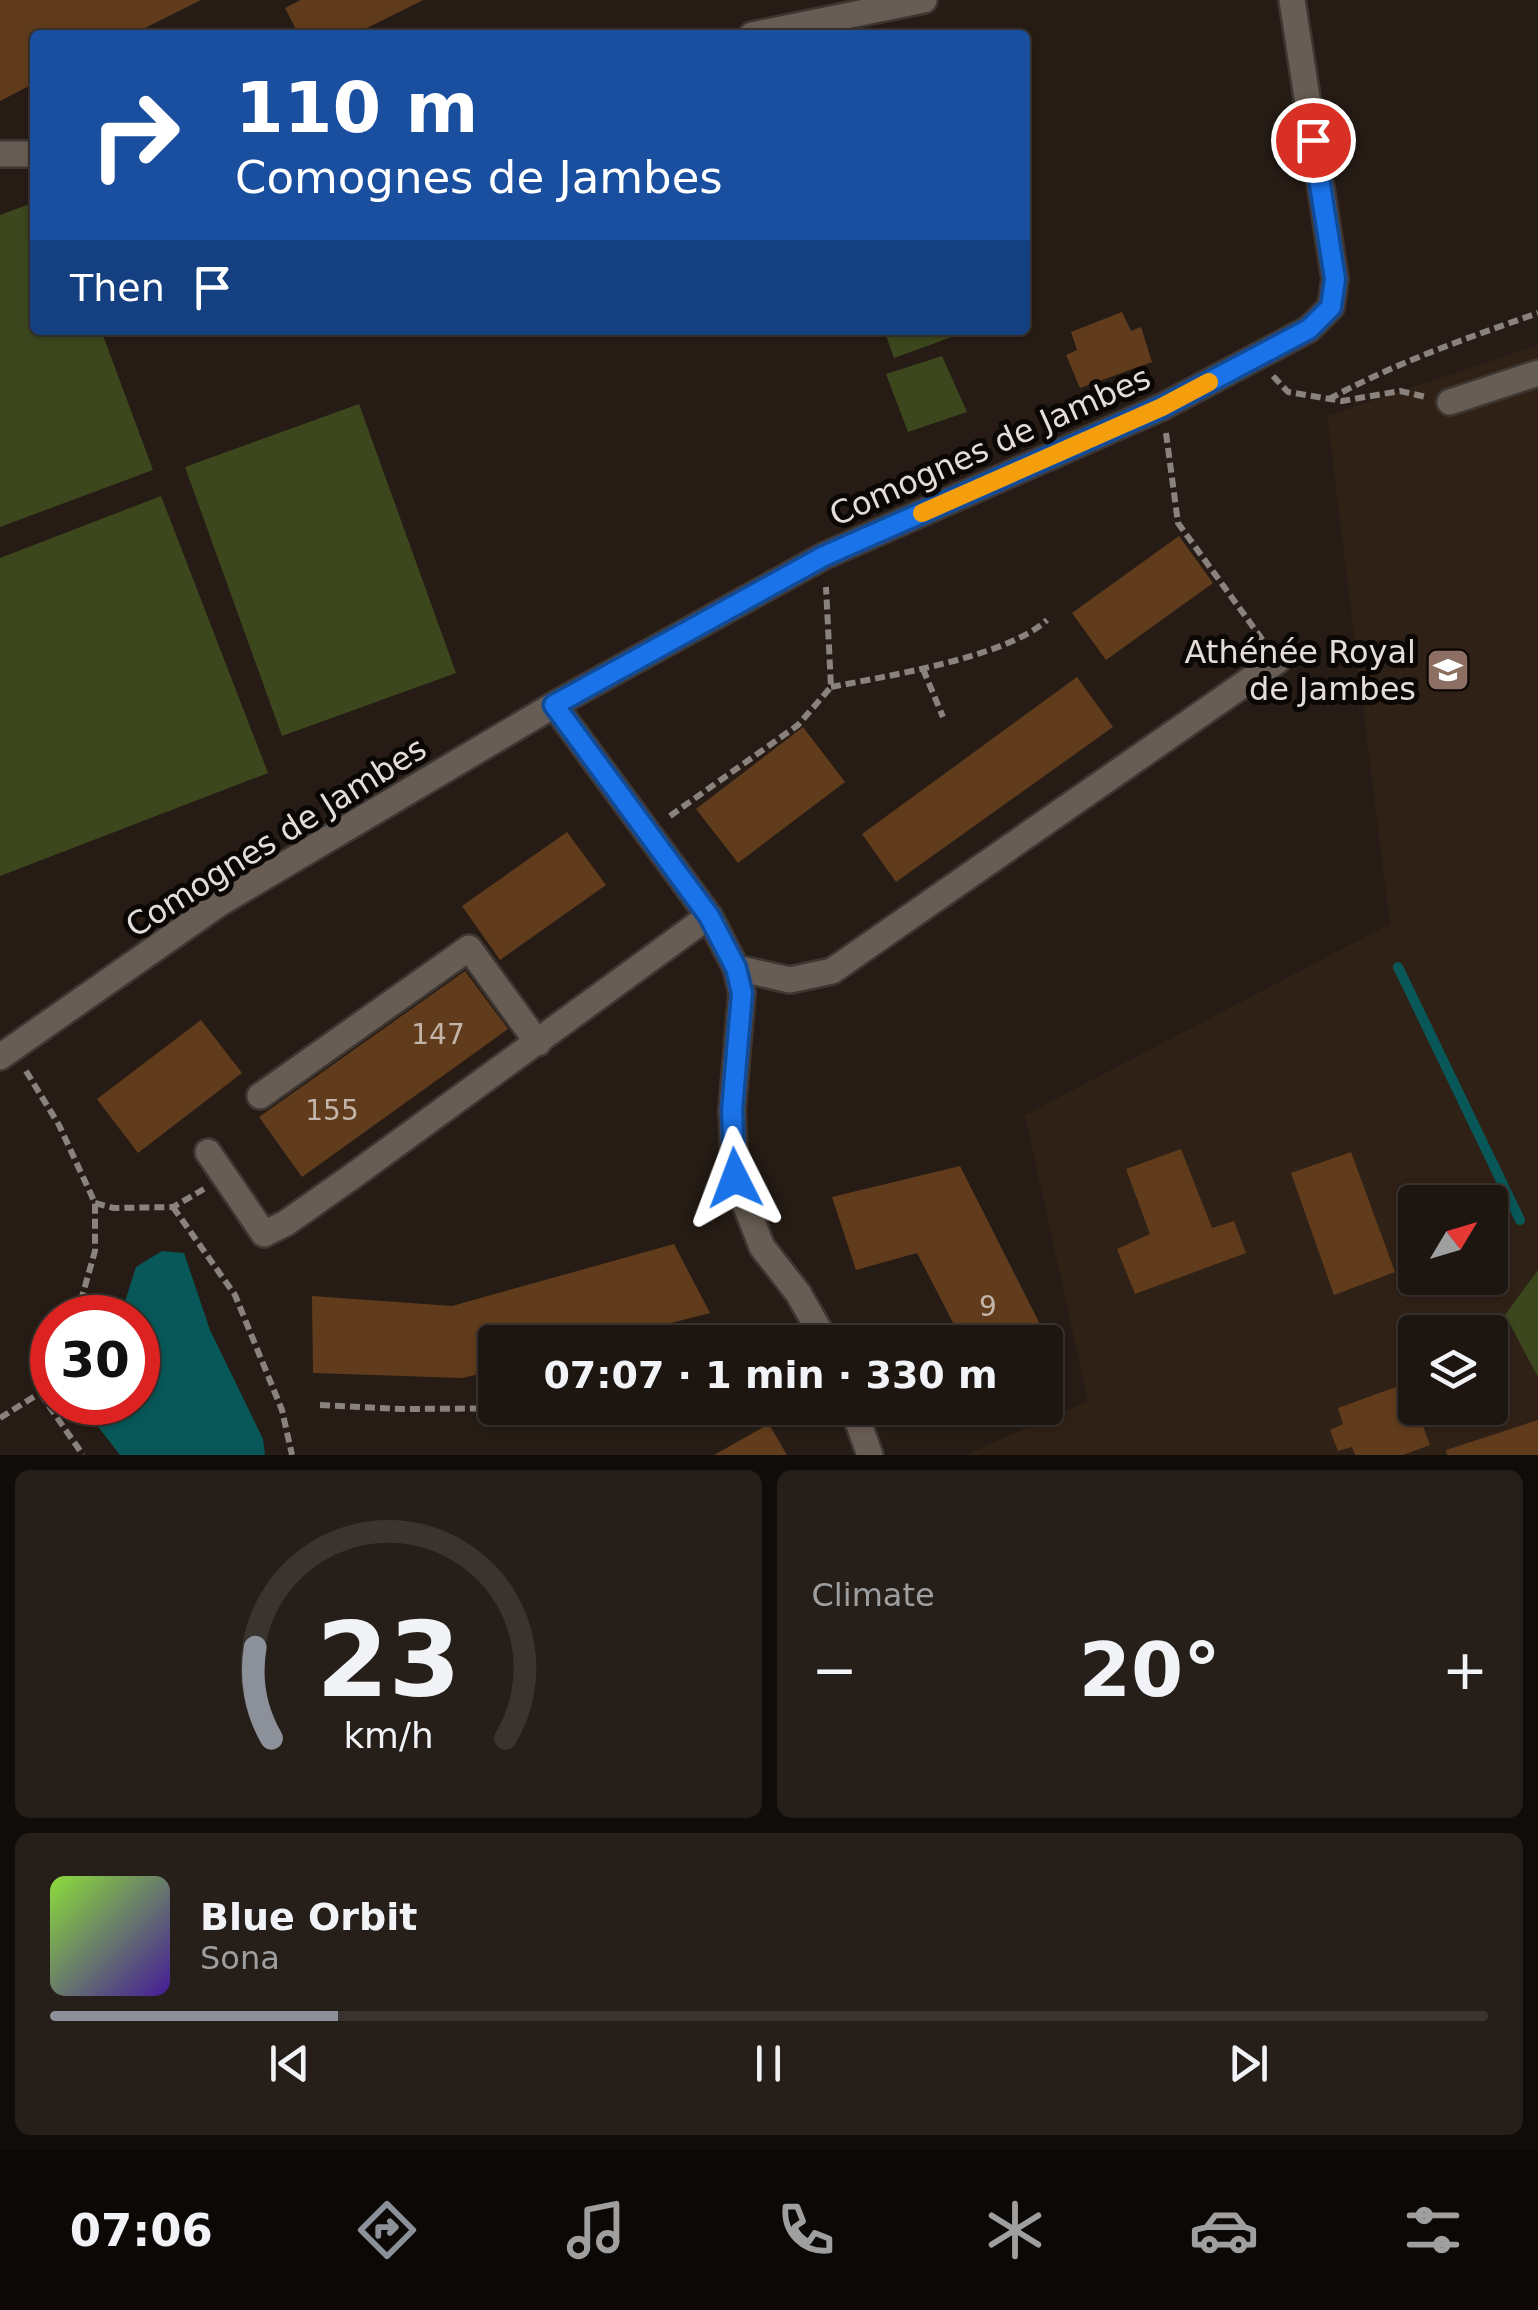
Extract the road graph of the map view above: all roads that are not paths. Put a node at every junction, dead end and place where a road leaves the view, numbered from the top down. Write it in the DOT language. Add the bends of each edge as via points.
graph roads {
  1 [pos="924,0"];
  2 [pos="1292,0"];
  3 [pos="777,30"];
  4 [pos="0,154"];
  5 [pos="30,154"];
  6 [pos="1538,372"];
  7 [pos="1450,402"];
  8 [pos="1277,660"];
  9 [pos="554,705"];
  10 [pos="709,916"];
  11 [pos="736,968"];
  12 [pos="538,1042"];
  13 [pos="6,1053"];
  14 [pos="260,1096"];
  15 [pos="208,1152"];
  16 [pos="816,1325"];
  17 [pos="859,1425"];
  18 [pos="870,1455"];
  1 -- 3 [label="street"];
  2 -- 9 [label="street, Comognes de Jambes" via="1335,279 1331,307 1309,329 1162,407 824,556"];
  4 -- 5 [label="street"];
  6 -- 7 [label="street"];
  8 -- 11 [label="street" via="832,971 790,980"];
  9 -- 10 [label="street"];
  9 -- 13 [label="street, Comognes de Jambes" via="220,903"];
  10 -- 11 [label="street"];
  10 -- 12 [label="street"];
  11 -- 16 [label="street" via="742,993 732,1110 735,1178 762,1246"];
  12 -- 14 [label="street" via="469,948"];
  12 -- 15 [label="street" via="264,1234"];
  17 -- 18 [label="street"];
}
